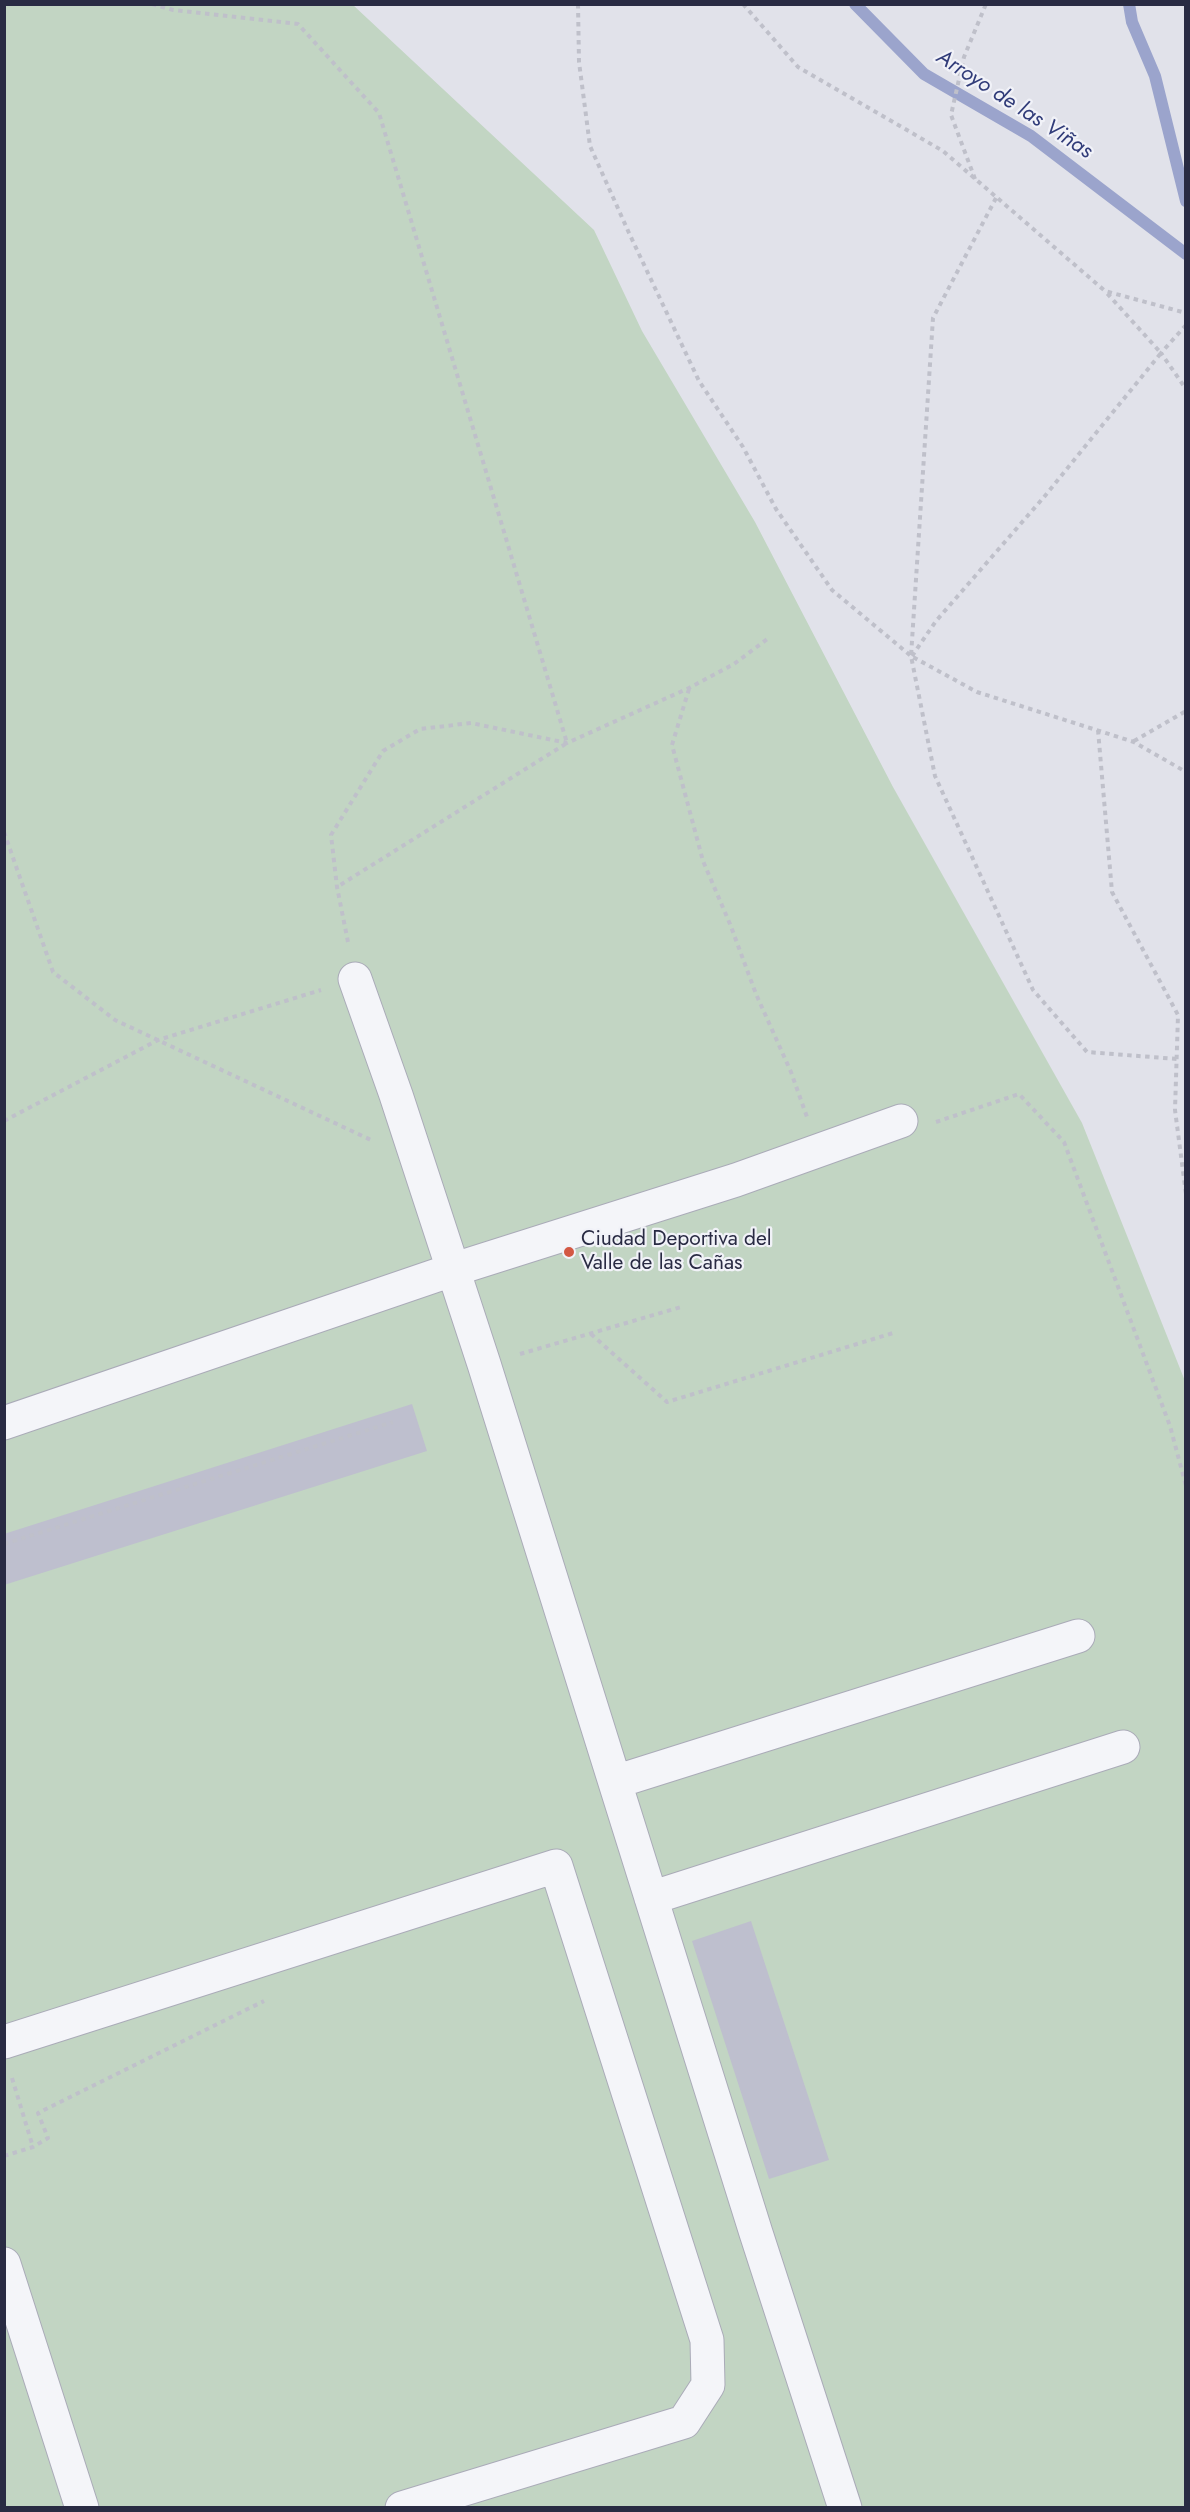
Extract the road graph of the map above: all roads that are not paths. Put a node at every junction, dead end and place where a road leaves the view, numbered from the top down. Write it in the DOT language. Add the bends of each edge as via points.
graph roads {
  1 [pos="356,979"];
  2 [pos="901,1120"];
  3 [pos="452,1270"];
  4 [pos="4,1423"];
  5 [pos="1078,1636"];
  6 [pos="1123,1747"];
  7 [pos="615,1782"];
  8 [pos="651,1898"];
  9 [pos="6,2054"];
  10 [pos="4,2265"];
  11 [pos="82,2508"];
  12 [pos="402,2508"];
  13 [pos="845,2508"];
  1 -- 3 [label="street"];
  2 -- 3 [label="street" via="736,1180"];
  3 -- 4 [label="street"];
  3 -- 7 [label="street"];
  5 -- 7 [label="street"];
  6 -- 8 [label="street"];
  7 -- 8 [label="street"];
  8 -- 13 [label="street"];
  9 -- 12 [label="street" via="556,1866 707,2340 708,2385 684,2422"];
  10 -- 11 [label="street"];
}
